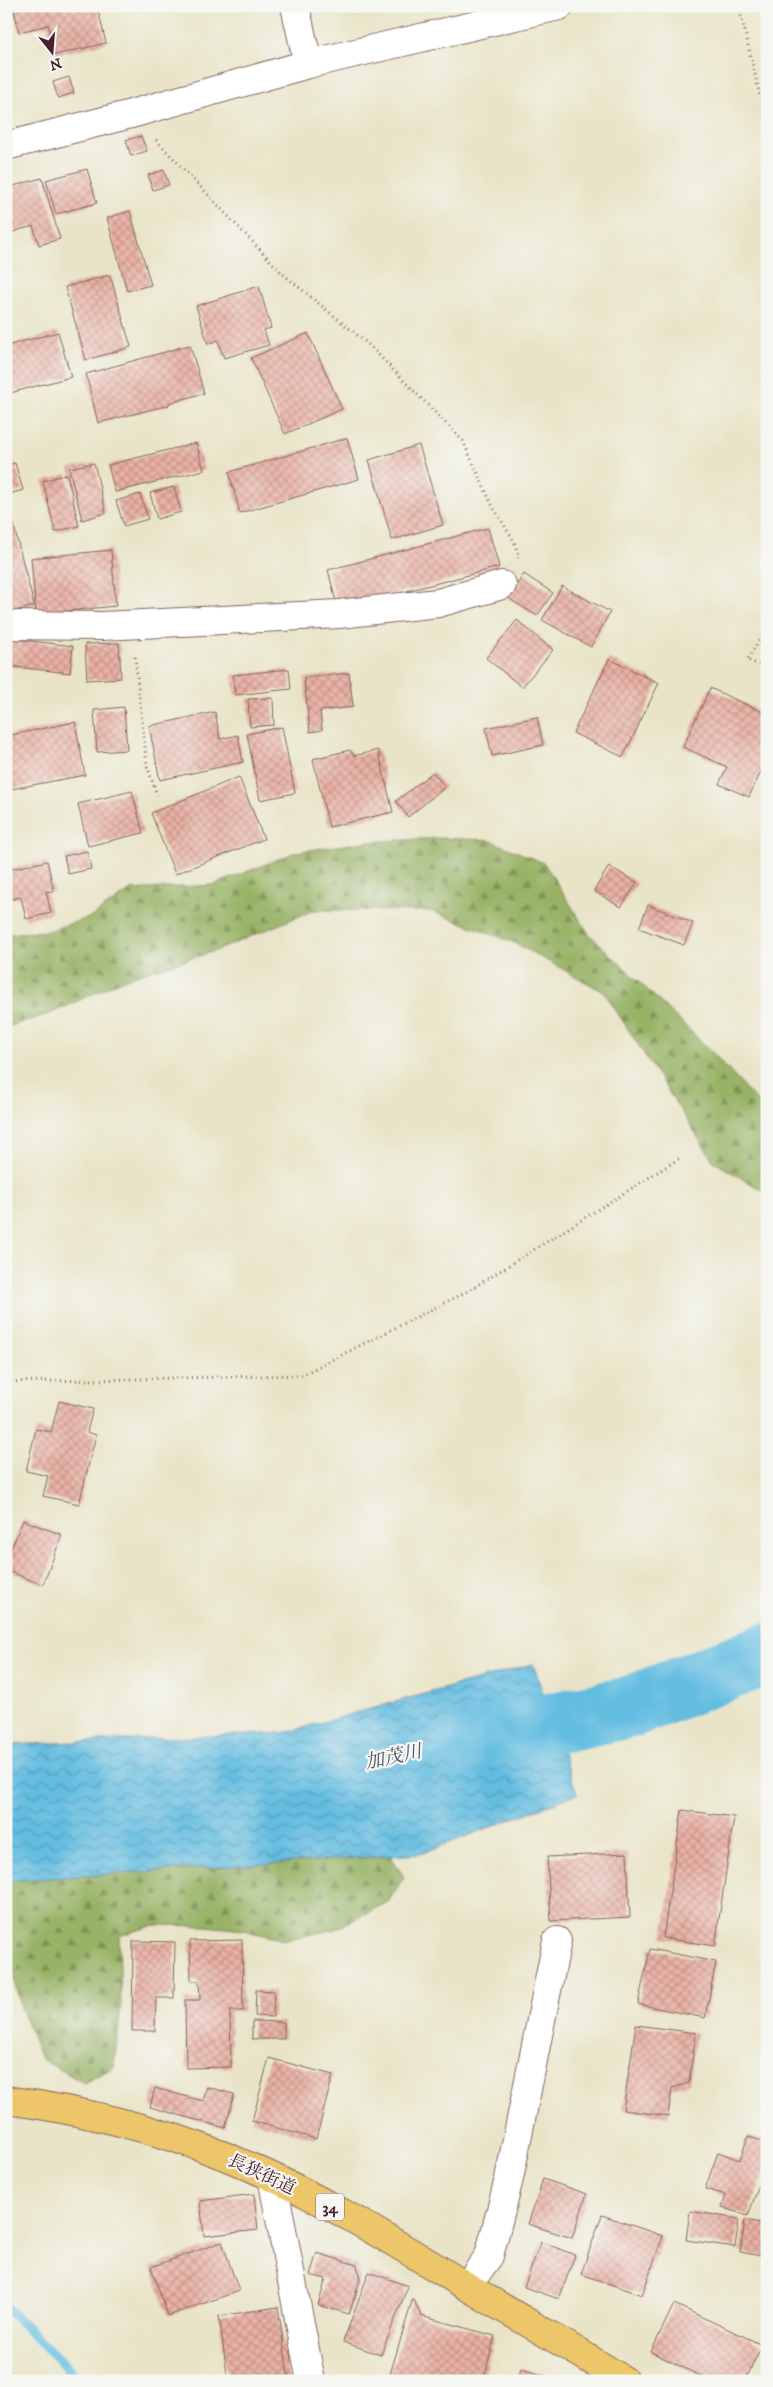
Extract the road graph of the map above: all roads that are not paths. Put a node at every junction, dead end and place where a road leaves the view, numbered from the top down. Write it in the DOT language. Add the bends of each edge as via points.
graph roads {
  1 [pos="295,6"];
  2 [pos="559,6"];
  3 [pos="308,64"];
  4 [pos="6,146"];
  5 [pos="502,584"];
  6 [pos="6,625"];
  7 [pos="557,1942"];
  8 [pos="6,2100"];
  9 [pos="272,2178"];
  10 [pos="467,2286"];
  11 [pos="311,2381"];
  12 [pos="625,2381"];
  1 -- 3 [label="street"];
  2 -- 3 [label="street"];
  3 -- 4 [label="street"];
  5 -- 6 [label="street" via="438,603 340,614 132,624"];
  7 -- 10 [label="street" via="509,2180 489,2256"];
  8 -- 9 [label="main road, 長狭街道 / 34" via="72,2111 175,2138"];
  9 -- 10 [label="main road, 長狭街道 / 34" via="415,2254"];
  9 -- 11 [label="street"];
  10 -- 12 [label="main road, 長狭街道 / 34"];
}
